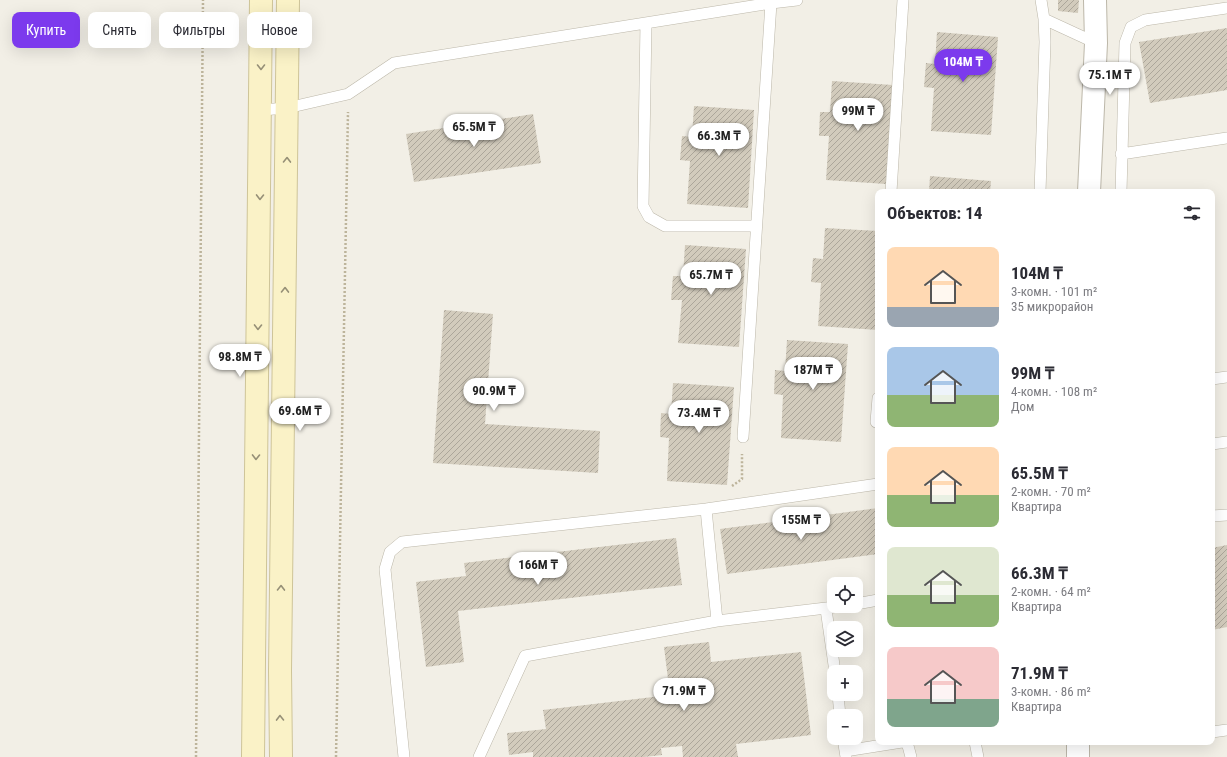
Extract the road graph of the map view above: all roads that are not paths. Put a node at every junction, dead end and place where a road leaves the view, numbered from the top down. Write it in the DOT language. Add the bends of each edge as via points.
graph roads {
  1 [pos="261,0"];
  2 [pos="288,0"];
  3 [pos="797,0"];
  4 [pos="903,0"];
  5 [pos="1040,0"];
  6 [pos="1095,0"];
  7 [pos="771,3"];
  8 [pos="1227,8"];
  9 [pos="1044,19"];
  10 [pos="646,23"];
  11 [pos="1096,43"];
  12 [pos="287,108"];
  13 [pos="261,110"];
  14 [pos="1227,138"];
  15 [pos="1122,154"];
  16 [pos="891,189"];
  17 [pos="1040,189"];
  18 [pos="1089,189"];
  19 [pos="1120,189"];
  20 [pos="756,226"];
  21 [pos="1227,377"];
  22 [pos="1215,379"];
  23 [pos="743,438"];
  24 [pos="1227,442"];
  25 [pos="1215,444"];
  26 [pos="875,484"];
  27 [pos="706,509"];
  28 [pos="1227,515"];
  29 [pos="1215,516"];
  30 [pos="875,601"];
  31 [pos="863,603"];
  32 [pos="826,609"];
  33 [pos="717,622"];
  34 [pos="834,665"];
  35 [pos="1227,730"];
  36 [pos="1215,732"];
  37 [pos="888,745"];
  38 [pos="909,745"];
  39 [pos="976,745"];
  40 [pos="1078,745"];
  41 [pos="845,754"];
  42 [pos="253,757"];
  43 [pos="281,757"];
  44 [pos="404,757"];
  45 [pos="479,757"];
  46 [pos="911,757"];
  47 [pos="978,757"];
  48 [pos="1078,757"];
  1 -- 13 [label="main road, one-way"];
  2 -- 12 [label="main road"];
  3 -- 7 [label="lane"];
  4 -- 16 [label="lane"];
  5 -- 9 [label="lane"];
  6 -- 11 [label="street"];
  7 -- 10 [label="lane"];
  7 -- 20 [label="lane"];
  8 -- 15 [label="lane" via="1144,20 1131,28 1125,43"];
  9 -- 11 [label="lane"];
  9 -- 17 [label="lane"];
  10 -- 12 [label="lane" via="394,64 348,94"];
  10 -- 20 [label="lane" via="643,206 649,218 664,226"];
  11 -- 18 [label="street"];
  12 -- 13 [label="lane"];
  43 -- 12 [label="main road, one-way"];
  13 -- 42 [label="main road, one-way"];
  14 -- 15 [label="lane"];
  15 -- 19 [label="lane"];
  20 -- 23 [label="lane"];
  21 -- 22 [label="lane"];
  24 -- 25 [label="lane"];
  26 -- 27 [label="lane"];
  27 -- 33 [label="lane"];
  27 -- 44 [label="lane" via="402,542 390,552 385,570"];
  28 -- 29 [label="lane"];
  30 -- 31 [label="lane"];
  32 -- 33 [label="lane"];
  32 -- 34 [label="lane"];
  33 -- 45 [label="lane" via="525,656"];
  35 -- 36 [label="lane"];
  37 -- 41 [label="lane"];
  38 -- 46 [label="lane"];
  39 -- 47 [label="lane"];
  40 -- 48 [label="street"];
}
